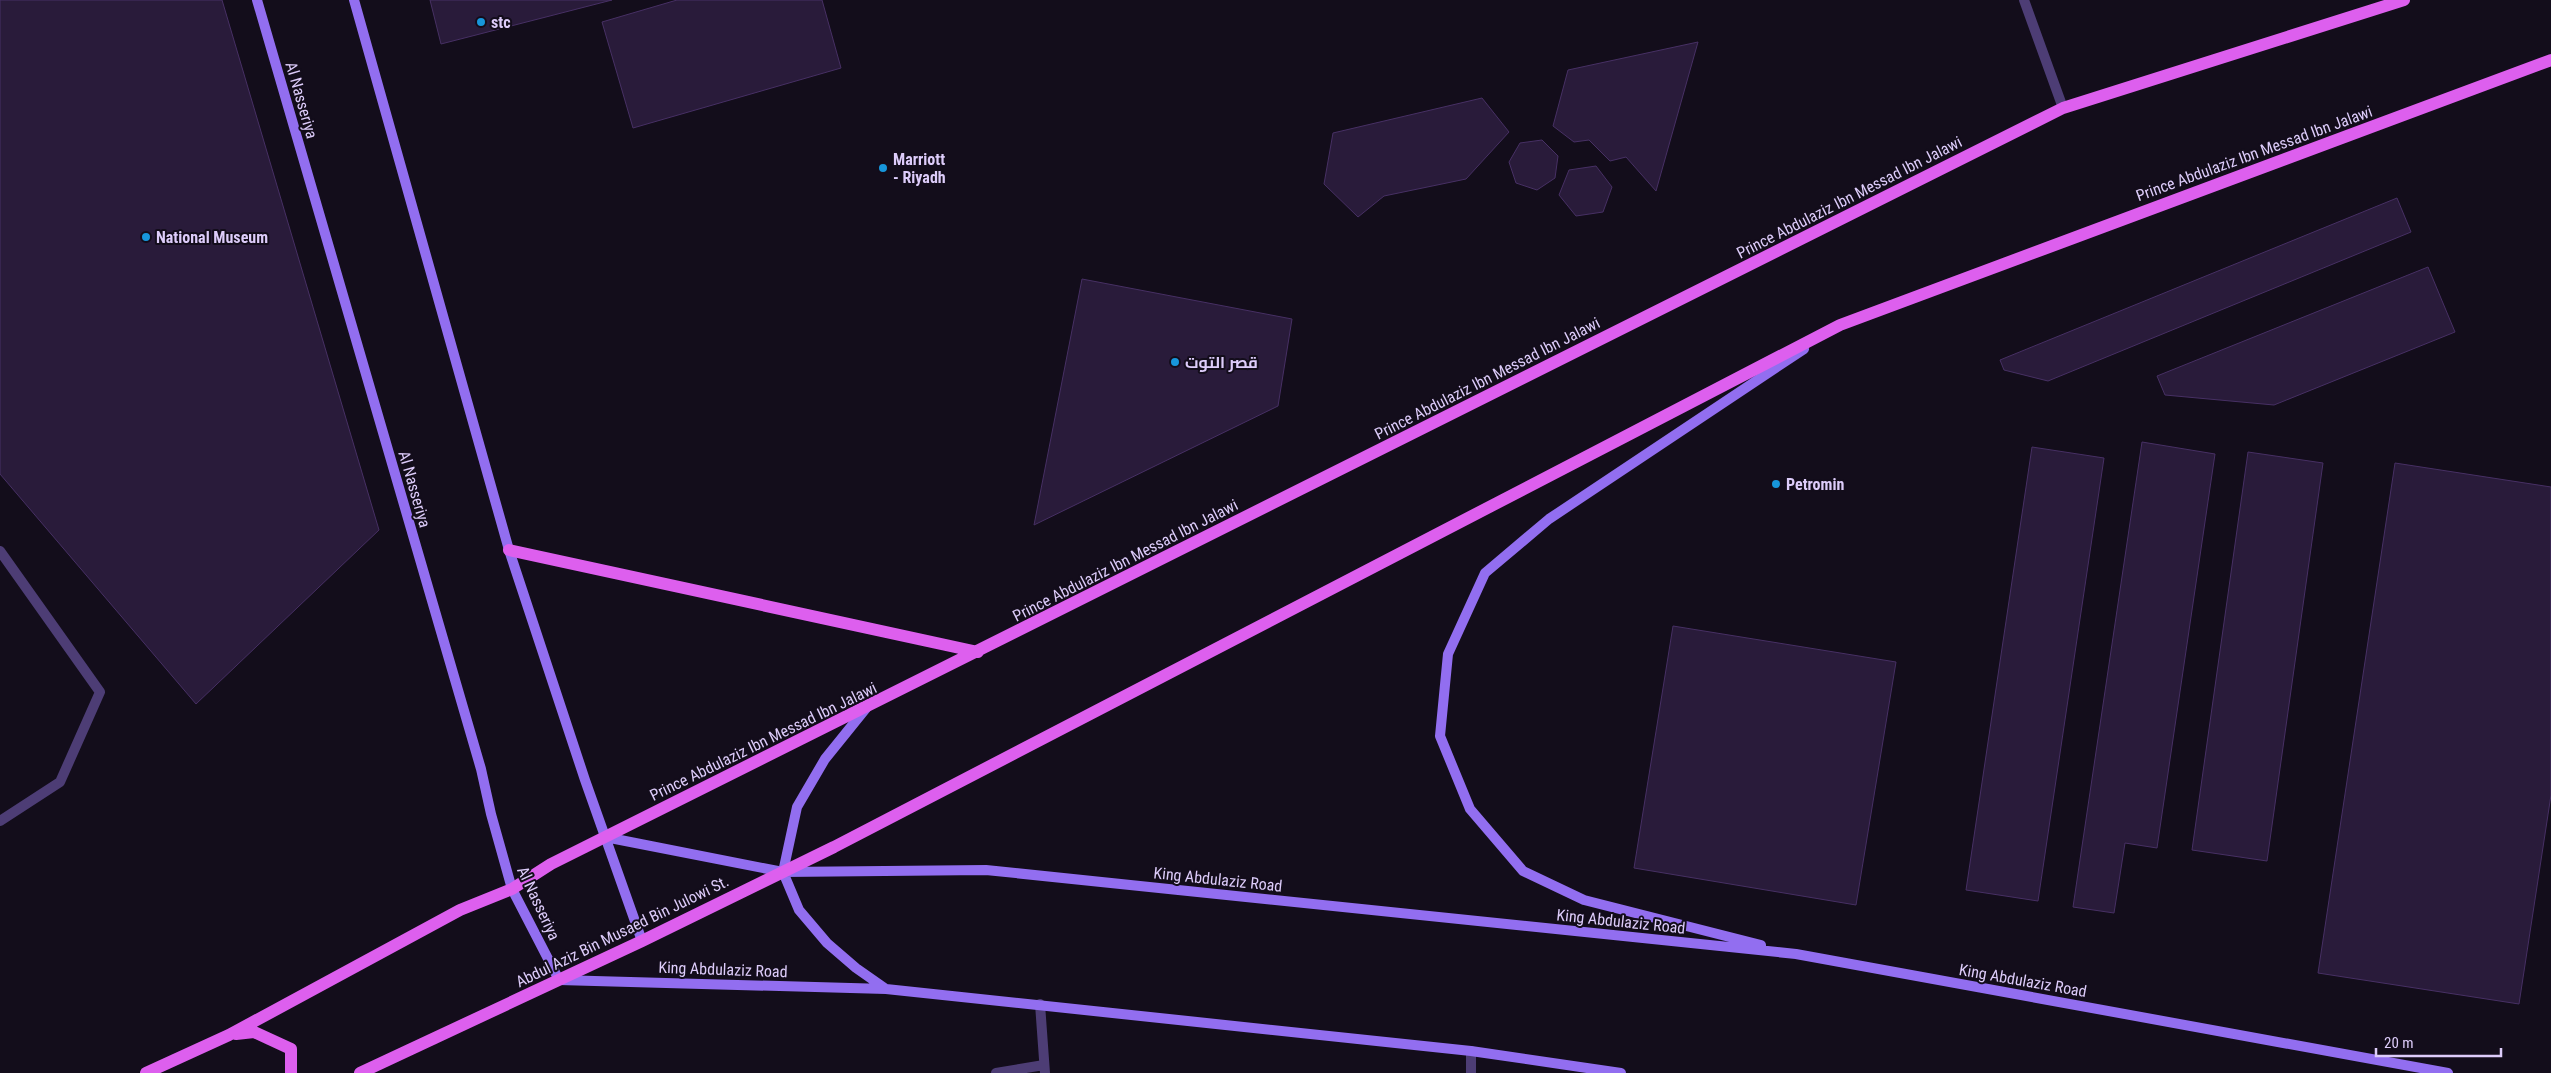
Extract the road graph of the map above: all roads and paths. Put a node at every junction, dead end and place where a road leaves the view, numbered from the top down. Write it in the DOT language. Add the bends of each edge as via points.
graph roads {
  1 [pos="257,0"];
  2 [pos="354,0"];
  3 [pos="2024,0"];
  4 [pos="2404,0"];
  5 [pos="2551,60"];
  6 [pos="2062,108"];
  7 [pos="1840,325"];
  8 [pos="509,550"];
  9 [pos="0,551"];
  10 [pos="978,652"];
  11 [pos="867,707"];
  12 [pos="896,816"];
  13 [pos="0,821"];
  14 [pos="605,837"];
  15 [pos="783,872"];
  16 [pos="512,889"];
  17 [pos="642,941"];
  18 [pos="1796,954"];
  19 [pos="559,980"];
  20 [pos="886,989"];
  21 [pos="1040,1004"];
  22 [pos="229,1035"];
  23 [pos="1471,1051"];
  24 [pos="1044,1069"];
  25 [pos="146,1073"];
  26 [pos="291,1073"];
  27 [pos="360,1073"];
  28 [pos="996,1073"];
  29 [pos="1471,1073"];
  30 [pos="1621,1073"];
  31 [pos="2448,1073"];
  1 -- 16 [label="main road, Al Nasseriya" via="481,769"];
  2 -- 8 [label="main road"];
  3 -- 6 [label="street"];
  4 -- 6 [label="main road, Prince Abdulaziz Ibn Messad Ibn Jalawi"];
  5 -- 7 [label="main road, Prince Abdulaziz Ibn Messad Ibn Jalawi"];
  6 -- 10 [label="main road, Prince Abdulaziz Ibn Messad Ibn Jalawi"];
  7 -- 12 [label="main road, Prince Abdulaziz Ibn Messad Ibn Jalawi"];
  7 -- 18 [label="main road" via="1549,519 1485,573 1448,654 1440,736 1470,810 1523,871 1584,900"];
  8 -- 10 [label="main road"];
  8 -- 14 [label="main road"];
  9 -- 13 [label="street" via="100,692 60,782"];
  10 -- 11 [label="main road, Prince Abdulaziz Ibn Messad Ibn Jalawi"];
  11 -- 14 [label="main road, Prince Abdulaziz Ibn Messad Ibn Jalawi"];
  11 -- 15 [label="main road" via="824,759 797,807"];
  12 -- 15 [label="main road, Abdul Aziz Bin Musaed Bin Julowi St."];
  14 -- 15 [label="main road"];
  14 -- 16 [label="main road" via="551,864"];
  14 -- 17 [label="main road"];
  15 -- 17 [label="main road, Abdul Aziz Bin Musaed Bin Julowi St."];
  15 -- 18 [label="main road, King Abdulaziz Road" via="986,870"];
  15 -- 20 [label="main road, King Abdulaziz Road" via="799,910 827,943"];
  16 -- 19 [label="main road, Al Nasseriya"];
  16 -- 22 [label="main road" via="460,910"];
  17 -- 19 [label="main road, Abdul Aziz Bin Musaed Bin Julowi St."];
  18 -- 31 [label="main road, King Abdulaziz Road"];
  19 -- 20 [label="main road, King Abdulaziz Road"];
  19 -- 27 [label="main road, Abdul Aziz Bin Musaed Bin Julowi St."];
  20 -- 21 [label="main road, King Abdulaziz Road"];
  21 -- 23 [label="main road, King Abdulaziz Road"];
  21 -- 24 [label="street"];
  22 -- 25 [label="main road"];
  22 -- 26 [label="main road" via="254,1032 291,1049"];
  23 -- 29 [label="street"];
  23 -- 30 [label="main road, King Abdulaziz Road"];
  24 -- 28 [label="street"];
}
